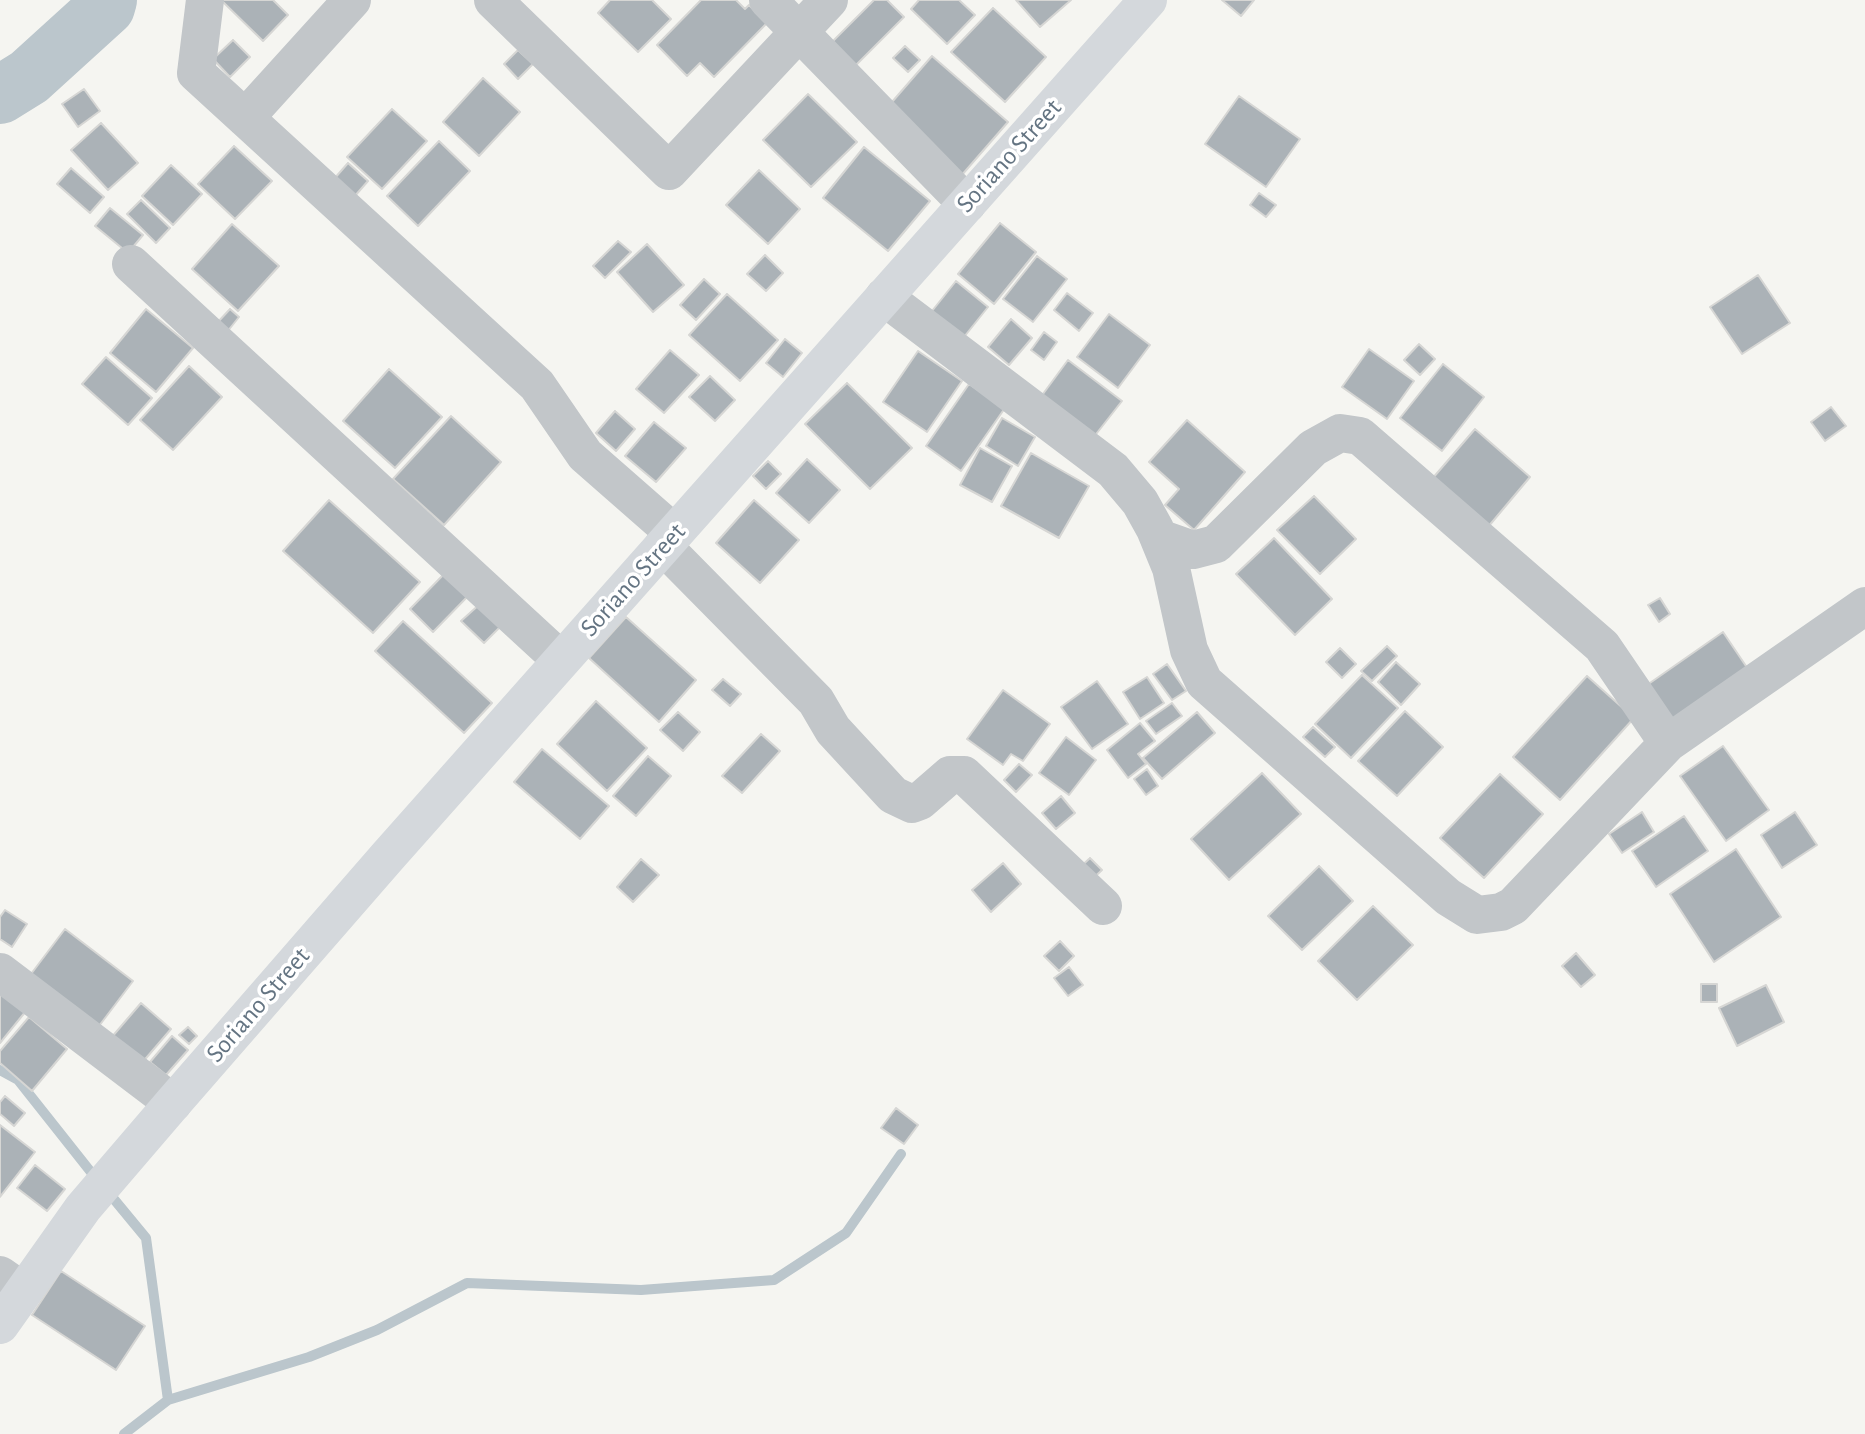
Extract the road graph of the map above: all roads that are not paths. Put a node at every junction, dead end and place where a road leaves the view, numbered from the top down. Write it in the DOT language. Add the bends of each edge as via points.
graph roads {
  1 [pos="205,0"];
  2 [pos="352,0"];
  3 [pos="493,0"];
  4 [pos="768,0"];
  5 [pos="829,0"];
  6 [pos="1148,0"];
  7 [pos="800,30"];
  8 [pos="246,118"];
  9 [pos="967,204"];
  10 [pos="131,264"];
  11 [pos="884,297"];
  12 [pos="1159,538"];
  13 [pos="669,539"];
  14 [pos="1865,606"];
  15 [pos="561,660"];
  16 [pos="1668,743"];
  17 [pos="1103,906"];
  18 [pos="0,972"];
  19 [pos="173,1103"];
  20 [pos="11,1283"];
  21 [pos="0,1325"];
  1 -- 8 [label="street" via="196,73"];
  2 -- 8 [label="street"];
  3 -- 7 [label="street" via="669,171"];
  4 -- 7 [label="street"];
  5 -- 7 [label="street"];
  6 -- 9 [label="main road, Soriano Street"];
  7 -- 9 [label="street"];
  8 -- 13 [label="street" via="537,385 585,455"];
  9 -- 11 [label="main road, Soriano Street"];
  10 -- 15 [label="street"];
  11 -- 12 [label="street" via="1113,470 1140,502"];
  11 -- 13 [label="main road, Soriano Street"];
  12 -- 16 [label="street" via="1193,550 1216,544 1313,448 1340,433 1360,436 1602,646"];
  12 -- 16 [label="street" via="1171,568 1188,650 1204,682 1468,912 1488,915 1513,906"];
  13 -- 15 [label="main road, Soriano Street"];
  13 -- 17 [label="street" via="816,701 832,730 893,795 912,804 950,775 964,775"];
  14 -- 16 [label="street"];
  15 -- 19 [label="main road, Soriano Street"];
  18 -- 19 [label="street"];
  19 -- 20 [label="main road, Soriano Street"];
  20 -- 21 [label="main road, Soriano Street"];
}
